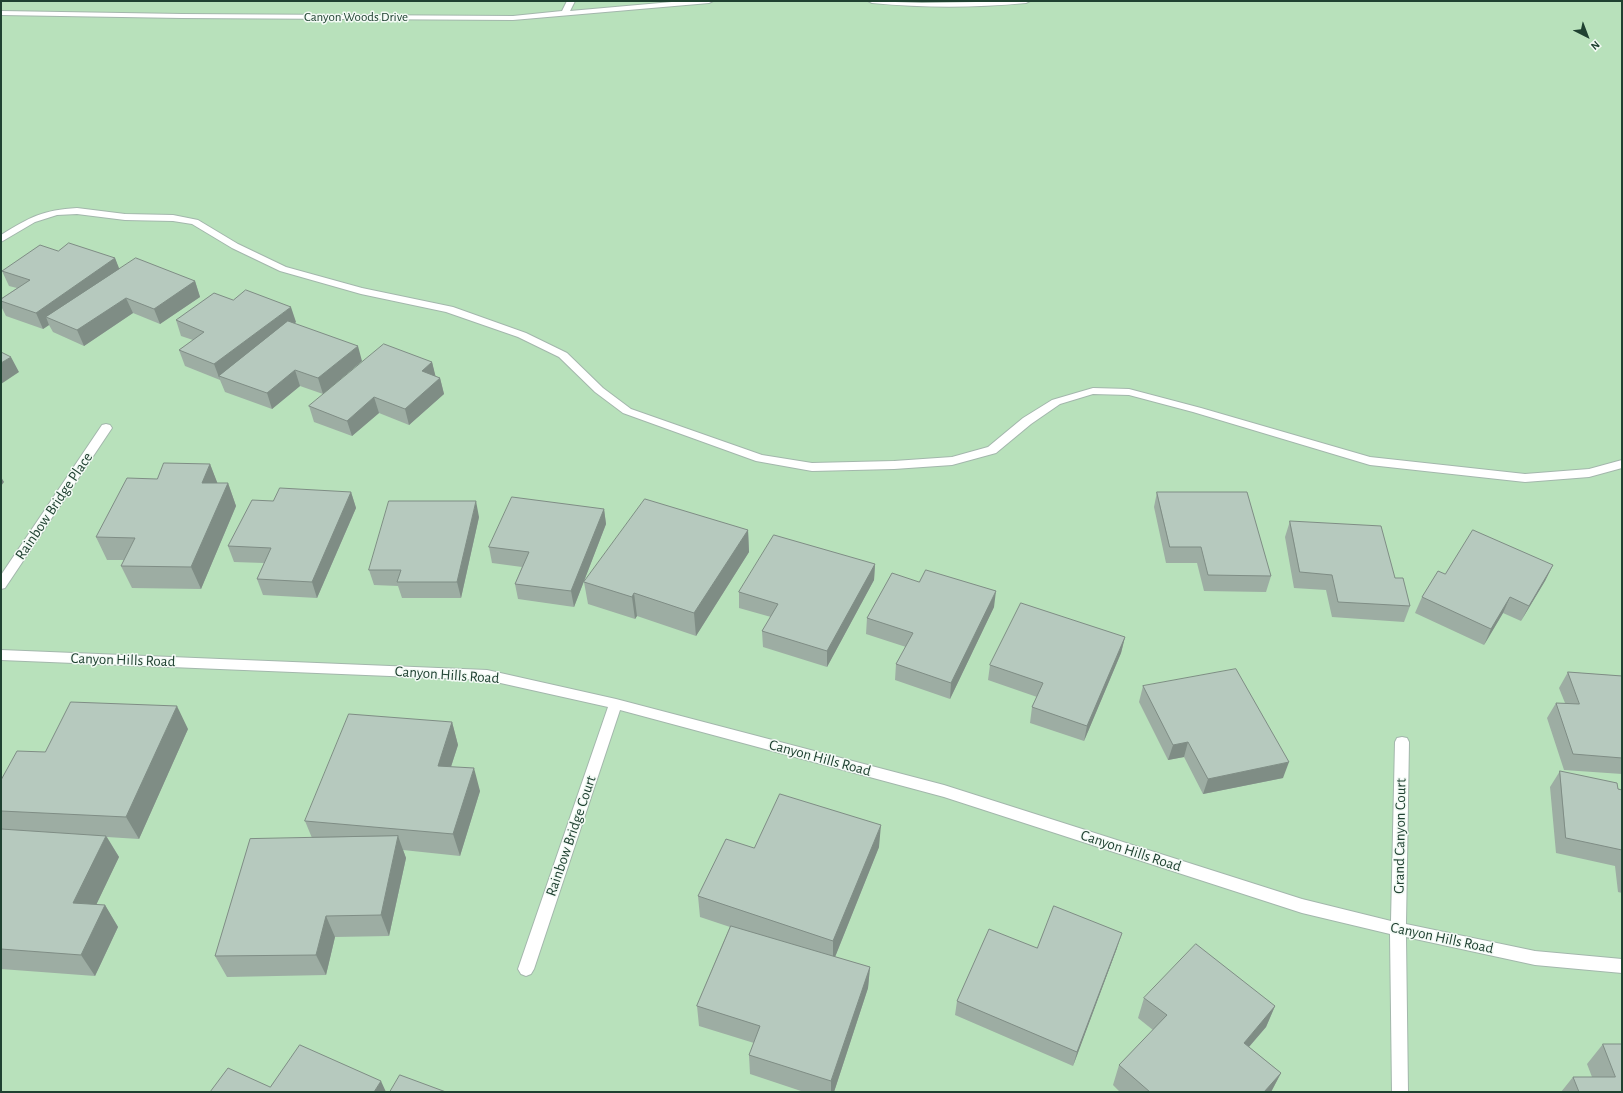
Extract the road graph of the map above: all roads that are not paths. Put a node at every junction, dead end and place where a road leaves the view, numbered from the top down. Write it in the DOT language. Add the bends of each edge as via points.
graph roads {
  1 [pos="571,1"];
  2 [pos="709,1"];
  3 [pos="872,1"];
  4 [pos="1026,1"];
  5 [pos="952,3"];
  6 [pos="1,13"];
  7 [pos="566,14"];
  8 [pos="1,239"];
  9 [pos="106,428"];
  10 [pos="1622,464"];
  11 [pos="1,585"];
  12 [pos="1,655"];
  13 [pos="616,704"];
  14 [pos="1402,742"];
  15 [pos="1398,929"];
  16 [pos="1622,966"];
  17 [pos="526,969"];
  18 [pos="1400,1092"];
  1 -- 7 [label="street"];
  2 -- 7 [label="street, Canyon Woods Drive"];
  3 -- 5 [label="street"];
  4 -- 5 [label="street" via="978,6"];
  6 -- 7 [label="street, Canyon Woods Drive" via="505,18"];
  8 -- 10 [label="street" via="32,220 56,212 76,211 195,222 235,246 283,269 361,291 450,309 522,335 563,355 599,390 627,411 760,458 812,467 952,461 992,450 1027,421 1056,402 1093,391 1129,392 1370,461 1525,478 1589,473"];
  9 -- 11 [label="street, Rainbow Bridge Place"];
  12 -- 13 [label="street, Canyon Hills Road" via="488,675"];
  13 -- 15 [label="street, Canyon Hills Road" via="944,791 1302,906"];
  13 -- 17 [label="street, Rainbow Bridge Court"];
  14 -- 15 [label="street, Grand Canyon Court"];
  15 -- 16 [label="street, Canyon Hills Road" via="1535,958"];
  15 -- 18 [label="street, Grand Canyon Court"];
}
